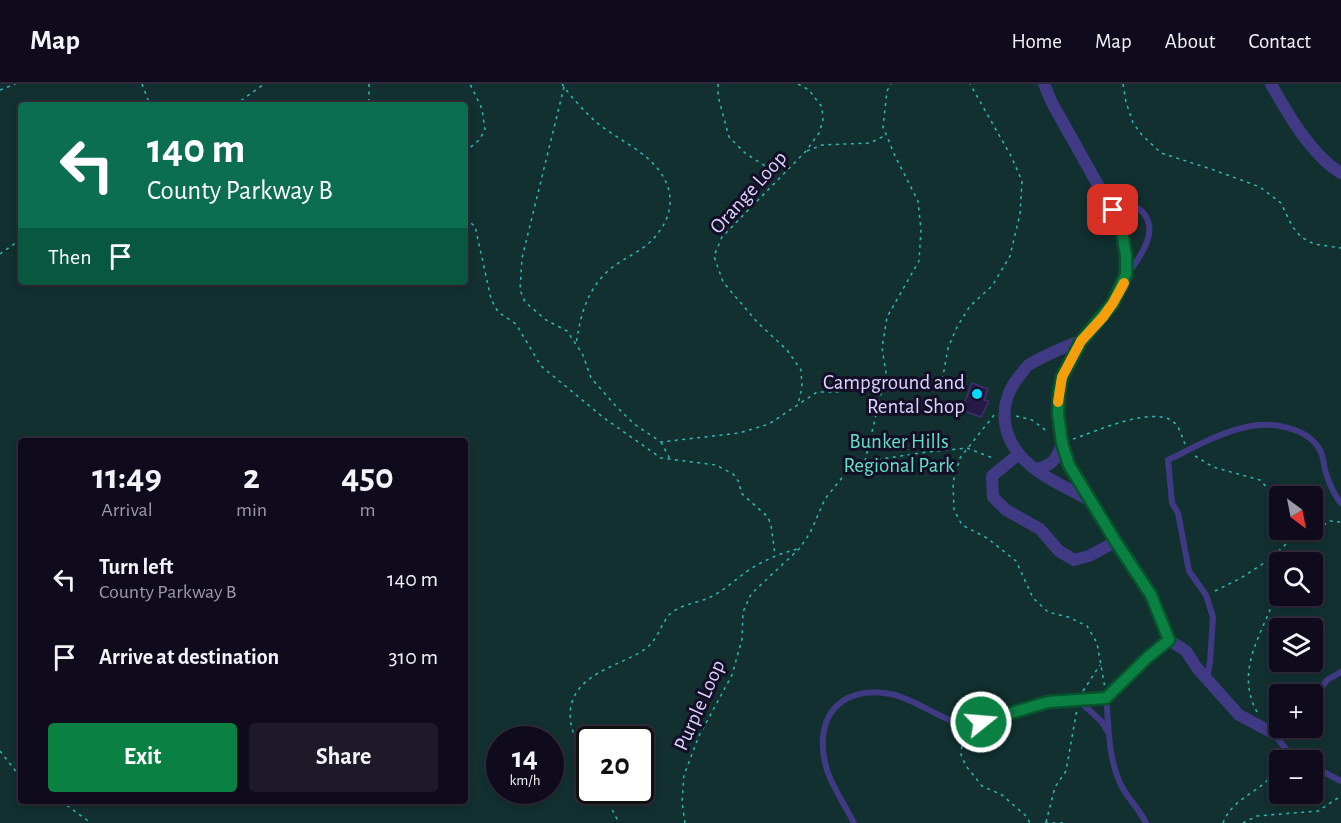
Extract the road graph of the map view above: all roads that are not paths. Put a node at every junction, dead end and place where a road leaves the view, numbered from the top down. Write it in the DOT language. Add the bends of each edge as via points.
graph roads {
  1 [pos="1044,84"];
  2 [pos="1271,84"];
  3 [pos="1341,173"];
  4 [pos="1104,195"];
  5 [pos="1126,274"];
  6 [pos="1081,341"];
  7 [pos="1043,359"];
  8 [pos="1062,377"];
  9 [pos="1062,443"];
  10 [pos="1019,454"];
  11 [pos="1036,469"];
  12 [pos="1092,502"];
  13 [pos="1341,503"];
  14 [pos="1116,542"];
  15 [pos="1169,640"];
  16 [pos="1341,672"];
  17 [pos="1207,679"];
  18 [pos="1323,686"];
  19 [pos="1106,698"];
  20 [pos="1078,700"];
  21 [pos="1269,727"];
  22 [pos="1109,733"];
  23 [pos="1323,772"];
  24 [pos="1341,781"];
  25 [pos="854,823"];
  26 [pos="1146,823"];
  1 -- 4 [label="street"];
  2 -- 3 [label="street" via="1314,150"];
  4 -- 5 [label="street" via="1121,226"];
  4 -- 5 [label="lane" via="1134,205 1146,214 1150,226 1149,241"];
  5 -- 6 [label="street" via="1113,303"];
  6 -- 7 [label="street"];
  6 -- 8 [label="street"];
  7 -- 8 [label="street" via="1055,365"];
  7 -- 10 [label="street" via="1029,365 1010,387 1005,401 1007,433"];
  8 -- 9 [label="street" via="1058,414"];
  9 -- 11 [label="street" via="1050,466"];
  9 -- 12 [label="street" via="1069,465"];
  10 -- 11 [label="street"];
  10 -- 14 [label="street" via="992,476 993,497 1006,510 1040,529 1059,551 1074,560"];
  11 -- 12 [label="street"];
  12 -- 14 [label="street"];
  13 -- 17 [label="lane" via="1325,471 1321,452 1313,440 1296,430 1248,426 1168,460 1172,503 1178,513 1189,571 1206,595 1213,616"];
  14 -- 15 [label="street" via="1151,595"];
  15 -- 17 [label="street" via="1186,651"];
  15 -- 19 [label="lane"];
  16 -- 18 [label="lane"];
  17 -- 21 [label="street" via="1239,715"];
  19 -- 20 [label="lane"];
  19 -- 22 [label="lane"];
  20 -- 22 [label="lane"];
  20 -- 25 [label="lane" via="1048,702 963,724 892,694 851,695 833,706 823,726 827,772"];
  22 -- 26 [label="lane" via="1121,786"];
  23 -- 24 [label="lane"];
}
